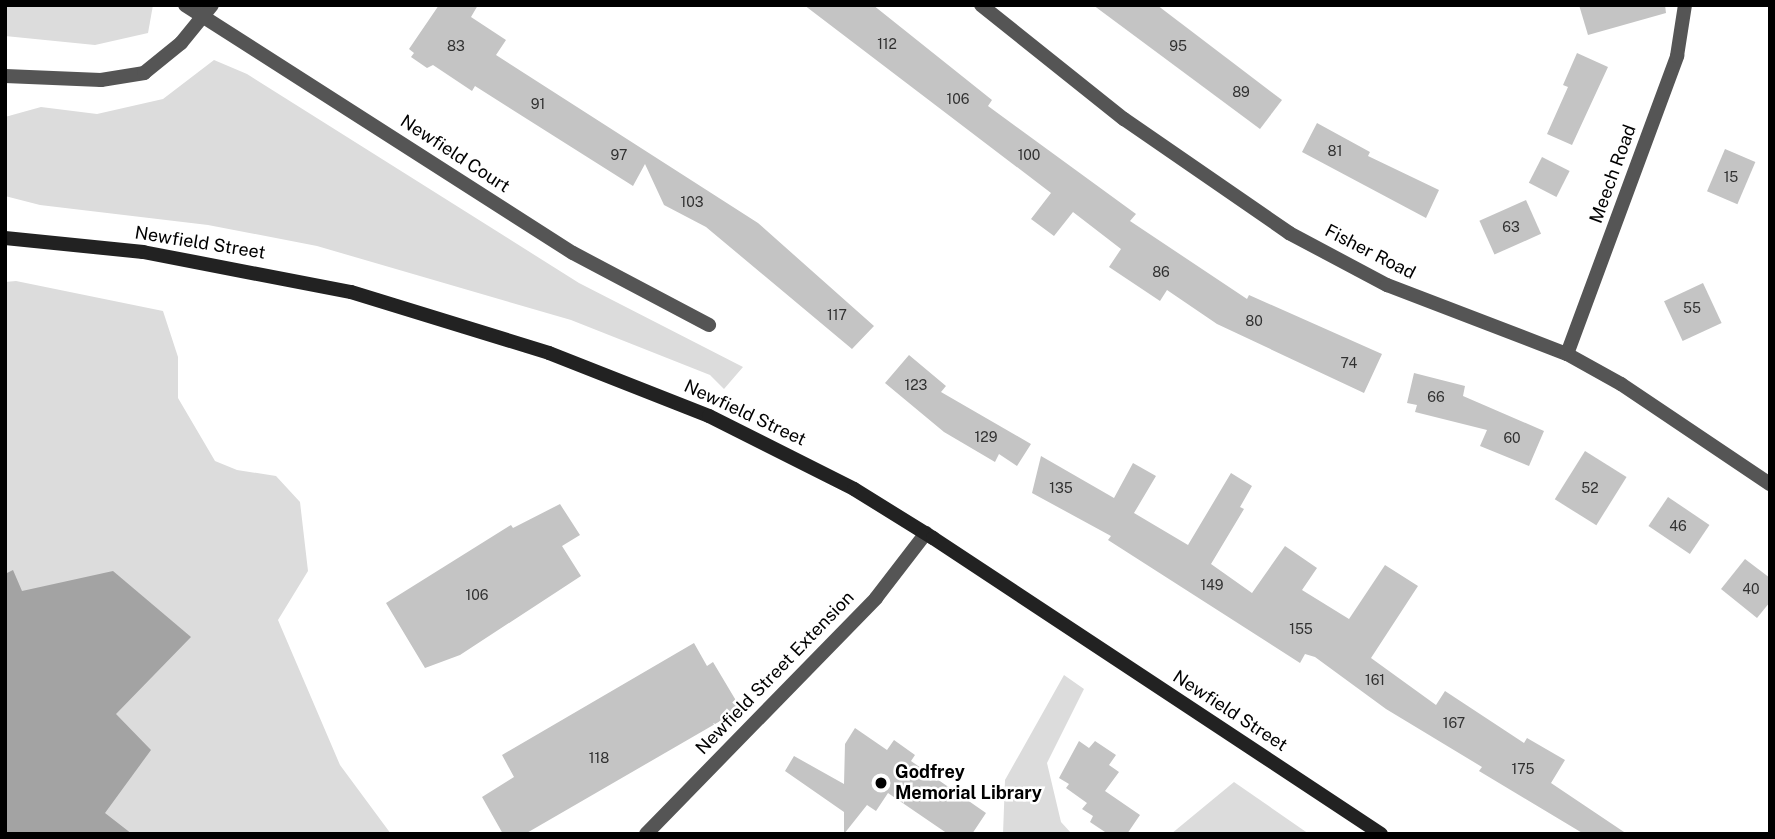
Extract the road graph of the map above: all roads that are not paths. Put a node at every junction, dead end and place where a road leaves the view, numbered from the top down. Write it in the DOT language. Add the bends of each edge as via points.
graph roads {
  1 [pos="185,5"];
  2 [pos="981,5"];
  3 [pos="1685,5"];
  4 [pos="209,10"];
  5 [pos="5,76"];
  6 [pos="5,238"];
  7 [pos="709,325"];
  8 [pos="1567,354"];
  9 [pos="1770,484"];
  10 [pos="926,533"];
  11 [pos="646,834"];
  12 [pos="1381,834"];
  1 -- 4 [label="street, Newfield Court"];
  2 -- 8 [label="street, Fisher Road" via="1165,149 1289,233 1387,285"];
  3 -- 8 [label="street, Meech Road" via="1677,56"];
  4 -- 5 [label="street" via="170,54 144,73 101,80"];
  4 -- 7 [label="street, Newfield Court" via="573,253"];
  6 -- 10 [label="main road, Newfield Street" via="143,252 247,269 351,292 467,326 561,357 709,416 854,489"];
  8 -- 9 [label="street, Fisher Road" via="1621,384"];
  10 -- 11 [label="street, Newfield Street Extension" via="876,598"];
  10 -- 12 [label="main road, Newfield Street"];
}
